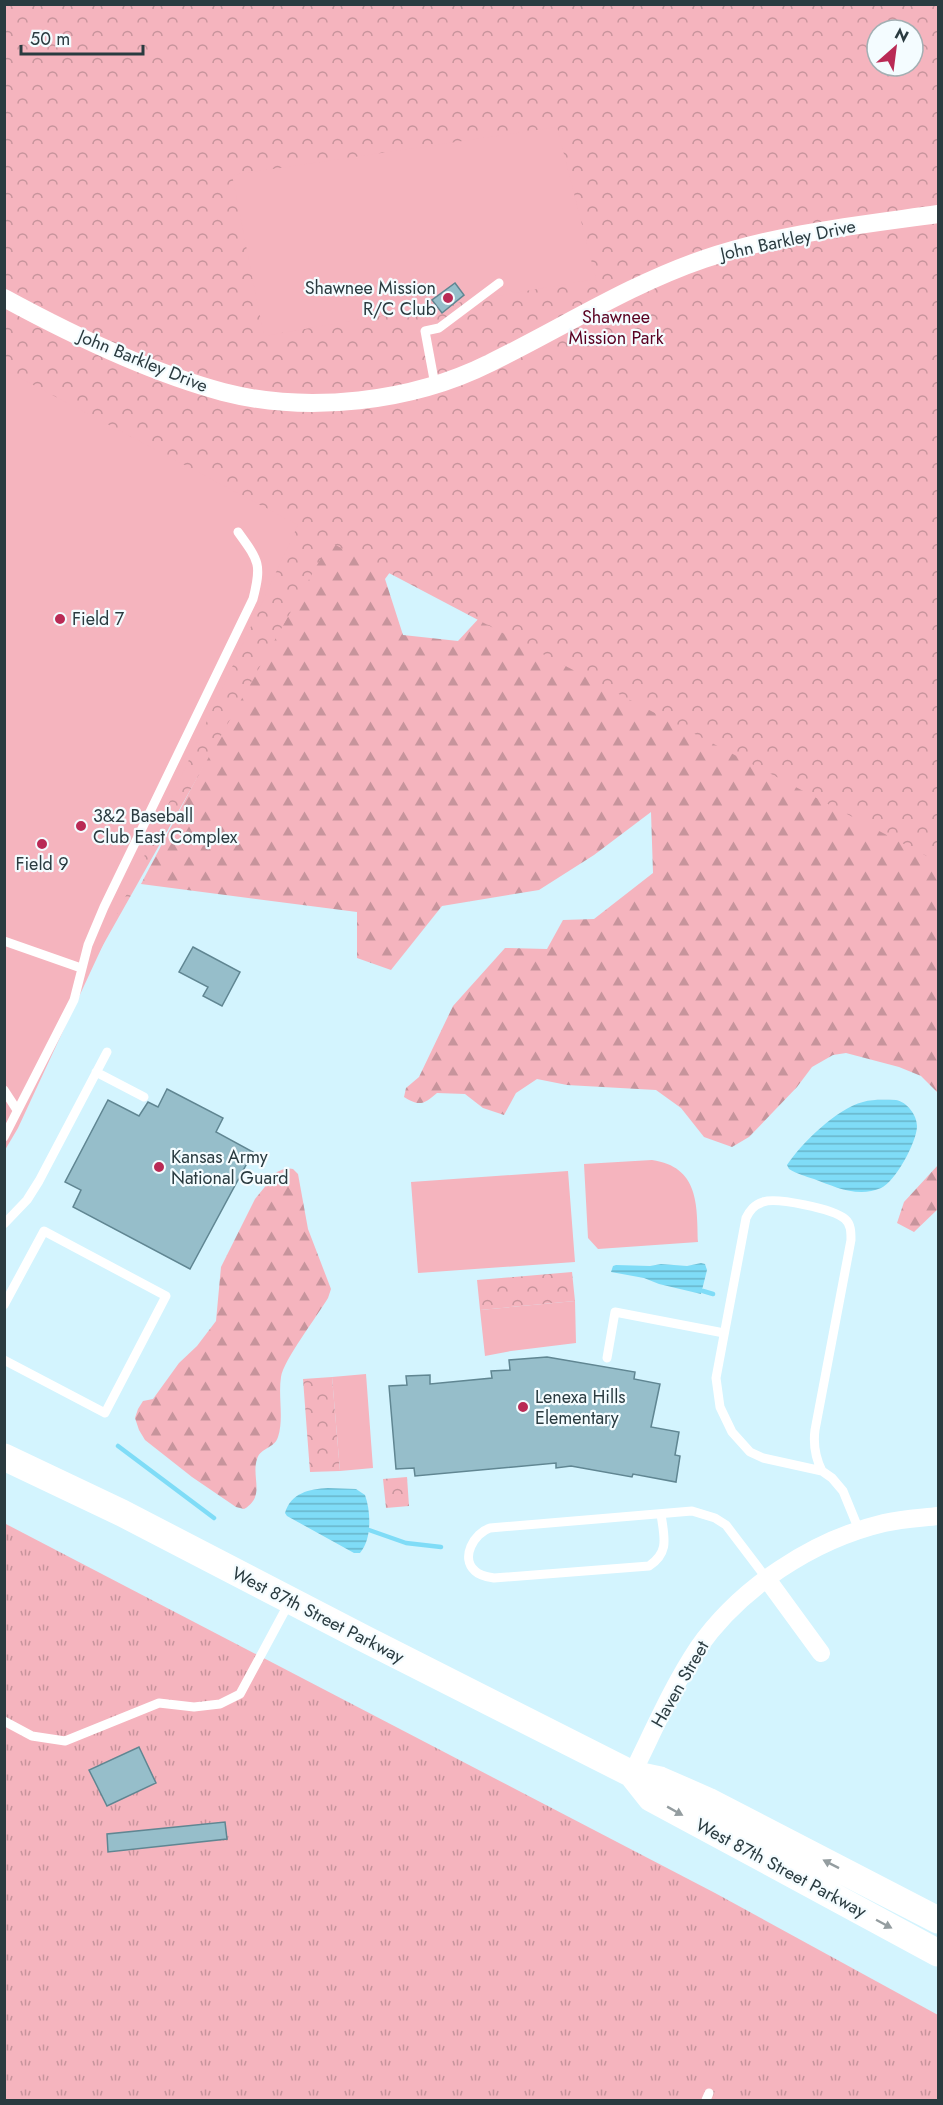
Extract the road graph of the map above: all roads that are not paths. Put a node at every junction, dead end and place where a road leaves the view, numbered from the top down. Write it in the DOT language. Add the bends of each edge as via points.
graph roads {
  1 [pos="939,214"];
  2 [pos="499,283"];
  3 [pos="4,298"];
  4 [pos="435,385"];
  5 [pos="238,532"];
  6 [pos="4,941"];
  7 [pos="81,968"];
  8 [pos="107,1052"];
  9 [pos="96,1072"];
  10 [pos="4,1090"];
  11 [pos="144,1097"];
  12 [pos="17,1110"];
  13 [pos="4,1137"];
  14 [pos="4,1224"];
  15 [pos="4,1305"];
  16 [pos="724,1333"];
  17 [pos="607,1358"];
  18 [pos="4,1360"];
  19 [pos="4,1457"];
  20 [pos="822,1471"];
  21 [pos="661,1514"];
  22 [pos="939,1516"];
  23 [pos="859,1530"];
  24 [pos="767,1580"];
  25 [pos="290,1601"];
  26 [pos="820,1653"];
  27 [pos="4,1721"];
  28 [pos="632,1773"];
  29 [pos="939,1920"];
  30 [pos="939,1953"];
  1 -- 4 [label="street, John Barkley Drive" via="818,231 705,258 609,299 489,364"];
  2 -- 4 [label="lane" via="439,328 425,331"];
  3 -- 4 [label="street, John Barkley Drive" via="109,350 225,393 316,402 365,400"];
  5 -- 7 [label="lane" via="254,555 259,574 253,598 104,907"];
  6 -- 7 [label="lane"];
  7 -- 12 [label="lane" via="75,1000"];
  8 -- 9 [label="lane"];
  9 -- 11 [label="lane"];
  9 -- 14 [label="lane" via="39,1181"];
  10 -- 12 [label="lane"];
  12 -- 13 [label="lane"];
  15 -- 18 [label="lane" via="44,1231 166,1296 105,1413"];
  16 -- 17 [label="lane" via="615,1312"];
  16 -- 20 [label="lane" via="717,1392 732,1432 750,1452 763,1458"];
  16 -- 20 [label="lane" via="746,1218 756,1204 770,1200 831,1211 847,1220 851,1240 814,1442"];
  19 -- 25 [label="main road, West 87th Street Parkway" via="122,1513"];
  20 -- 23 [label="lane" via="843,1491"];
  21 -- 21 [label="lane" via="490,1528 475,1537 470,1564 474,1571 494,1578 649,1566 663,1551"];
  21 -- 24 [label="lane" via="692,1511 715,1518 726,1525"];
  22 -- 23 [label="street, Haven Street"];
  23 -- 24 [label="street, Haven Street" via="794,1559"];
  24 -- 26 [label="street"];
  24 -- 28 [label="street, Haven Street" via="731,1611 697,1651"];
  25 -- 27 [label="lane" via="240,1694 220,1704 195,1707 159,1703 65,1741 32,1736"];
  25 -- 28 [label="main road, West 87th Street Parkway"];
  29 -- 28 [label="main road, West 87th Street Parkway, one-way" via="708,1801 660,1780"];
  28 -- 30 [label="main road, West 87th Street Parkway, one-way" via="651,1798"];
}
